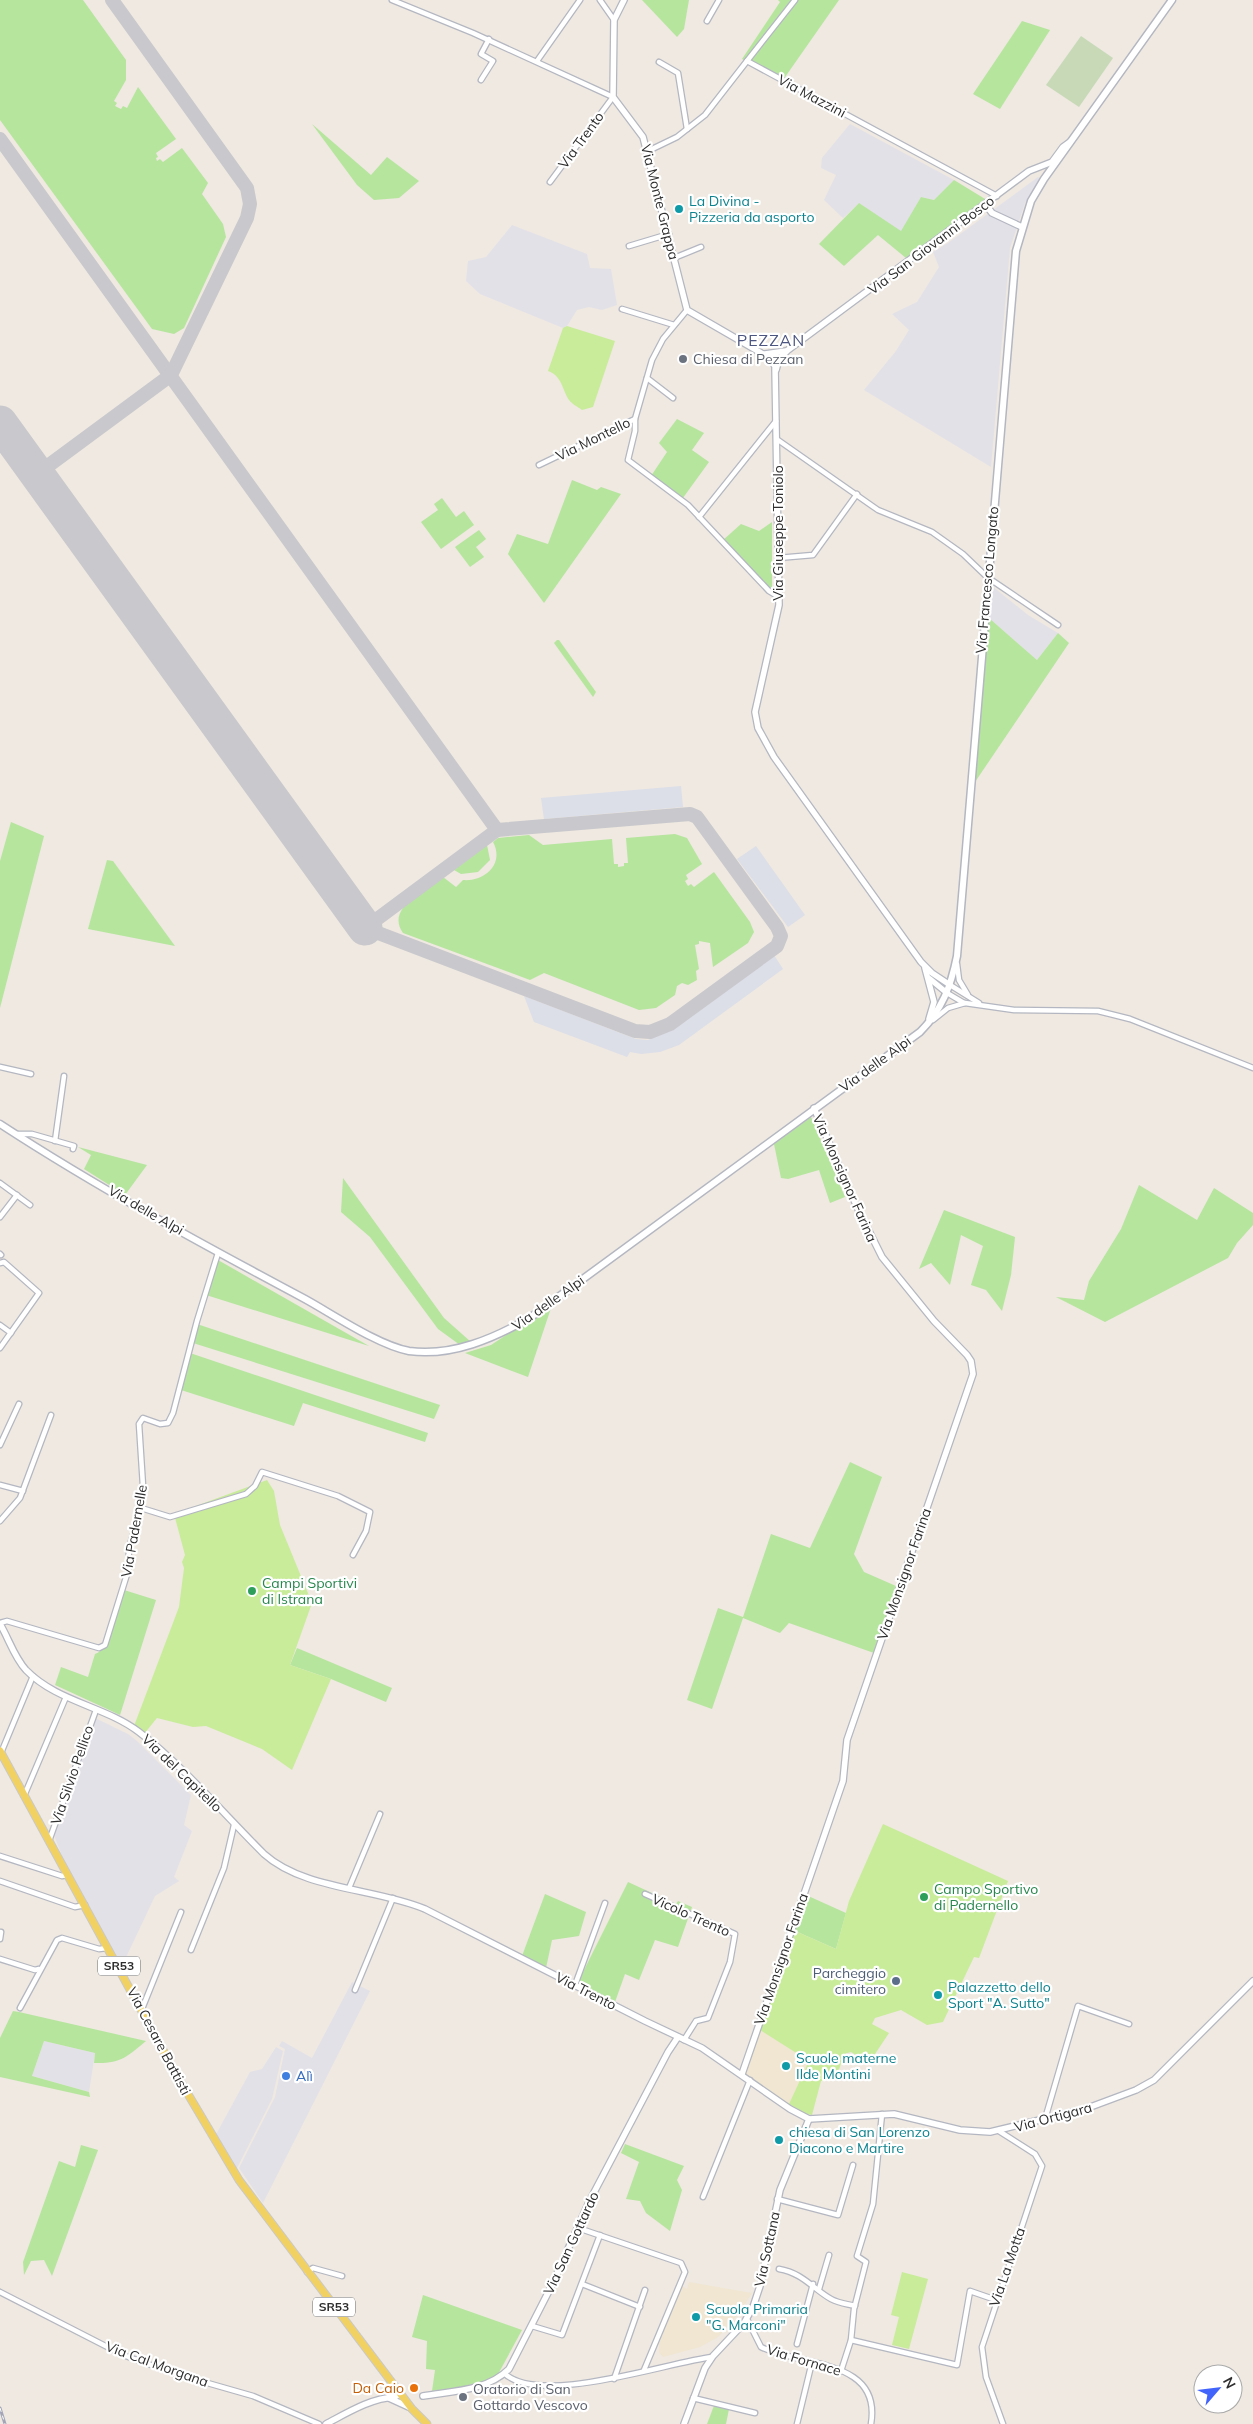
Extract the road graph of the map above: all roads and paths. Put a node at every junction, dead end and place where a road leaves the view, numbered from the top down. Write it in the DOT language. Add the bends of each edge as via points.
graph roads {
  1 [pos="392,0"];
  2 [pos="580,0"];
  3 [pos="600,0"];
  4 [pos="624,0"];
  5 [pos="719,0"];
  6 [pos="795,0"];
  7 [pos="1172,0"];
  8 [pos="614,20"];
  9 [pos="707,21"];
  10 [pos="489,40"];
  11 [pos="747,60"];
  12 [pos="537,61"];
  13 [pos="659,62"];
  14 [pos="481,80"];
  15 [pos="613,97"];
  16 [pos="686,130"];
  17 [pos="1072,141"];
  18 [pos="648,151"];
  19 [pos="550,182"];
  20 [pos="997,196"];
  21 [pos="986,205"];
  22 [pos="1022,227"];
  23 [pos="668,234"];
  24 [pos="629,246"];
  25 [pos="701,247"];
  26 [pos="674,258"];
  27 [pos="622,309"];
  28 [pos="687,310"];
  29 [pos="674,325"];
  30 [pos="763,354"];
  31 [pos="779,356"];
  32 [pos="772,360"];
  33 [pos="775,372"];
  34 [pos="647,378"];
  35 [pos="673,398"];
  36 [pos="635,419"];
  37 [pos="776,421"];
  38 [pos="778,440"];
  39 [pos="539,465"];
  40 [pos="857,494"];
  41 [pos="700,517"];
  42 [pos="778,558"];
  43 [pos="987,577"];
  44 [pos="778,597"];
  45 [pos="1058,625"];
  46 [pos="957,956"];
  47 [pos="921,962"];
  48 [pos="954,971"];
  49 [pos="926,973"];
  50 [pos="940,978"];
  51 [pos="950,985"];
  52 [pos="947,993"];
  53 [pos="968,995"];
  54 [pos="965,1004"];
  55 [pos="983,1005"];
  56 [pos="926,1025"];
  57 [pos="0,1066"];
  58 [pos="1253,1068"];
  59 [pos="31,1074"];
  60 [pos="64,1076"];
  61 [pos="814,1108"];
  62 [pos="2,1126"];
  63 [pos="17,1134"];
  64 [pos="55,1141"];
  65 [pos="74,1149"];
  66 [pos="0,1183"];
  67 [pos="17,1195"];
  68 [pos="30,1206"];
  69 [pos="0,1217"];
  70 [pos="218,1253"];
  71 [pos="0,1263"];
  72 [pos="0,1325"];
  73 [pos="11,1333"];
  74 [pos="0,1348"];
  75 [pos="20,1404"];
  76 [pos="51,1415"];
  77 [pos="0,1445"];
  78 [pos="0,1485"];
  79 [pos="23,1491"];
  80 [pos="141,1508"];
  81 [pos="0,1521"];
  82 [pos="353,1556"];
  83 [pos="0,1623"];
  84 [pos="33,1676"];
  85 [pos="66,1697"];
  86 [pos="96,1710"];
  87 [pos="0,1752"];
  88 [pos="24,1797"];
  89 [pos="380,1814"];
  90 [pos="234,1825"];
  91 [pos="49,1841"];
  92 [pos="0,1856"];
  93 [pos="295,1874"];
  94 [pos="68,1875"];
  95 [pos="0,1881"];
  96 [pos="349,1888"];
  97 [pos="645,1894"];
  98 [pos="393,1898"];
  99 [pos="605,1903"];
  100 [pos="84,1905"];
  101 [pos="181,1912"];
  102 [pos="1,1932"];
  103 [pos="0,1939"];
  104 [pos="109,1948"];
  105 [pos="191,1950"];
  106 [pos="0,1959"];
  107 [pos="39,1969"];
  108 [pos="1253,1981"];
  109 [pos="574,1984"];
  110 [pos="356,1990"];
  111 [pos="20,2008"];
  112 [pos="142,2009"];
  113 [pos="1129,2024"];
  114 [pos="681,2039"];
  115 [pos="742,2074"];
  116 [pos="750,2080"];
  117 [pos="882,2114"];
  118 [pos="809,2119"];
  119 [pos="1045,2119"];
  120 [pos="999,2131"];
  121 [pos="854,2164"];
  122 [pos="703,2197"];
  123 [pos="777,2199"];
  124 [pos="578,2228"];
  125 [pos="600,2235"];
  126 [pos="829,2255"];
  127 [pos="779,2269"];
  128 [pos="307,2272"];
  129 [pos="342,2276"];
  130 [pos="582,2284"];
  131 [pos="813,2284"];
  132 [pos="646,2290"];
  133 [pos="820,2290"];
  134 [pos="0,2292"];
  135 [pos="996,2300"];
  136 [pos="855,2306"];
  137 [pos="640,2307"];
  138 [pos="747,2319"];
  139 [pos="532,2326"];
  140 [pos="851,2340"];
  141 [pos="797,2344"];
  142 [pos="712,2357"];
  143 [pos="812,2362"];
  144 [pos="644,2370"];
  145 [pos="841,2371"];
  146 [pos="505,2374"];
  147 [pos="614,2379"];
  148 [pos="400,2393"];
  149 [pos="424,2396"];
  150 [pos="387,2398"];
  151 [pos="693,2398"];
  152 [pos="412,2409"];
  153 [pos="755,2413"];
  154 [pos="319,2424"];
  155 [pos="326,2424"];
  156 [pos="426,2424"];
  157 [pos="684,2424"];
  158 [pos="797,2424"];
  159 [pos="871,2424"];
  160 [pos="1004,2424"];
  1 -- 10 [label="street, Via Monte Grappa"];
  2 -- 12 [label="street"];
  3 -- 8 [label="street"];
  4 -- 8 [label="street"];
  5 -- 9 [label="street"];
  6 -- 11 [label="street"];
  7 -- 17 [label="main road, Via Francesco Longato"];
  8 -- 15 [label="street"];
  10 -- 12 [label="street, Via Monte Grappa"];
  10 -- 14 [label="street" via="481,54 493,61"];
  11 -- 16 [label="street" via="705,115"];
  11 -- 20 [label="street, Via Mazzini"];
  12 -- 15 [label="street, Via Monte Grappa"];
  13 -- 16 [label="street" via="678,73"];
  15 -- 18 [label="street, Via Monte Grappa" via="634,123"];
  15 -- 19 [label="street, Via Trento"];
  16 -- 18 [label="street"];
  17 -- 20 [label="street, Via San Giovanni Bosco" via="1052,162 1029,171"];
  17 -- 22 [label="main road, Via Francesco Longato" via="1031,201"];
  18 -- 23 [label="street, Via Monte Grappa"];
  20 -- 21 [label="street, Via San Giovanni Bosco"];
  21 -- 22 [label="street" via="992,213"];
  21 -- 31 [label="street, Via San Giovanni Bosco"];
  22 -- 43 [label="main road, Via Francesco Longato" via="1012,279"];
  23 -- 24 [label="street"];
  23 -- 26 [label="street, Via Monte Grappa"];
  25 -- 26 [label="street"];
  26 -- 28 [label="street, Via Monte Grappa"];
  27 -- 29 [label="street"];
  28 -- 29 [label="street, Via Montello"];
  28 -- 30 [label="street"];
  29 -- 34 [label="street, Via Montello" via="659,346"];
  30 -- 31 [label="street"];
  30 -- 32 [label="street"];
  31 -- 32 [label="street"];
  31 -- 33 [label="street"];
  32 -- 33 [label="street, Via Giuseppe Toniolo"];
  33 -- 37 [label="street, Via Giuseppe Toniolo"];
  34 -- 35 [label="street"];
  34 -- 36 [label="street, Via Montello"];
  36 -- 39 [label="street, Via Montello"];
  36 -- 41 [label="street" via="628,460"];
  37 -- 38 [label="street, Via Giuseppe Toniolo"];
  37 -- 41 [label="street"];
  38 -- 40 [label="street"];
  38 -- 42 [label="street, Via Giuseppe Toniolo"];
  40 -- 42 [label="street" via="813,555"];
  40 -- 43 [label="street" via="878,510 932,532 963,554"];
  41 -- 44 [label="street"];
  42 -- 44 [label="street, Via Giuseppe Toniolo"];
  43 -- 45 [label="street"];
  43 -- 46 [label="main road, Via Francesco Longato"];
  44 -- 47 [label="street, Via Giuseppe Toniolo" via="779,605 755,712 758,728 774,757"];
  46 -- 48 [label="main road, Via Francesco Longato"];
  46 -- 53 [label="street" via="958,975"];
  47 -- 49 [label="street, Via Giuseppe Toniolo"];
  47 -- 50 [label="street, Via Giuseppe Toniolo"];
  48 -- 50 [label="street"];
  48 -- 51 [label="main road, Via Francesco Longato"];
  49 -- 52 [label="street"];
  49 -- 56 [label="street, Via Giuseppe Toniolo" via="934,1002"];
  50 -- 51 [label="street, Via Giuseppe Toniolo"];
  51 -- 52 [label="main road, Via Francesco Longato"];
  51 -- 53 [label="street, Via Giuseppe Toniolo"];
  52 -- 54 [label="street, Via Giuseppe Toniolo"];
  52 -- 56 [label="main road, Via Francesco Longato"];
  53 -- 55 [label="street, Via Giuseppe Toniolo"];
  54 -- 55 [label="street, Via Giuseppe Toniolo"];
  54 -- 56 [label="street, Via Giuseppe Toniolo" via="948,1008"];
  55 -- 58 [label="street, Via Giuseppe Toniolo" via="1014,1010 1108,1012"];
  56 -- 61 [label="main road, Via delle Alpi" via="896,1051"];
  57 -- 59 [label="street"];
  60 -- 64 [label="street"];
  61 -- 70 [label="main road, Via delle Alpi" via="531,1317 507,1331 468,1346 431,1352 394,1347"];
  61 -- 115 [label="street, Via Monsignor Farina" via="882,1257 934,1321 967,1354 973,1374 847,1740 843,1780"];
  62 -- 63 [label="main road, Via delle Alpi"];
  63 -- 64 [label="street" via="32,1134"];
  63 -- 70 [label="main road, Via delle Alpi"];
  64 -- 65 [label="street" via="74,1146"];
  66 -- 67 [label="street"];
  67 -- 68 [label="street"];
  67 -- 69 [label="street"];
  70 -- 80 [label="street, Via Padernelle" via="196,1321 173,1413 168,1423 160,1424 143,1418 140,1424"];
  71 -- 73 [label="street" via="4,1262 39,1291"];
  72 -- 73 [label="street"];
  73 -- 74 [label="street"];
  75 -- 77 [label="street"];
  76 -- 79 [label="street"];
  78 -- 79 [label="street"];
  79 -- 81 [label="street"];
  80 -- 82 [label="street" via="170,1516 189,1511 246,1494 255,1486 262,1472 338,1496 370,1512 366,1531"];
  80 -- 83 [label="street, Via Padernelle" via="129,1548 126,1578 105,1645 99,1648 7,1621"];
  83 -- 84 [label="street, Via del Capitello" via="14,1654"];
  84 -- 85 [label="street, Via del Capitello"];
  84 -- 87 [label="street"];
  85 -- 86 [label="street, Via del Capitello"];
  85 -- 88 [label="street"];
  86 -- 90 [label="street, Via del Capitello" via="124,1722 148,1739"];
  86 -- 91 [label="street, Via Silvio Pellico"];
  87 -- 88 [label="main road, Via Cesare Battisti / SR53"];
  88 -- 91 [label="main road, Via Cesare Battisti / SR53"];
  89 -- 96 [label="street"];
  90 -- 93 [label="street, Via del Capitello" via="272,1862"];
  90 -- 105 [label="street" via="224,1868"];
  91 -- 94 [label="main road, Via Cesare Battisti / SR53"];
  92 -- 94 [label="street" via="62,1876"];
  93 -- 96 [label="street, Via Trento"];
  94 -- 100 [label="main road, Via Cesare Battisti / SR53"];
  95 -- 100 [label="street" via="75,1907"];
  96 -- 98 [label="street, Via Trento"];
  97 -- 114 [label="street, Vicolo Trento" via="735,1934 730,1962 708,2018 696,2021"];
  98 -- 109 [label="street, Via Trento" via="425,1909"];
  98 -- 110 [label="street"];
  99 -- 109 [label="street"];
  100 -- 104 [label="main road, Via Cesare Battisti / SR53"];
  101 -- 112 [label="street"];
  102 -- 103 [label="street"];
  104 -- 107 [label="street" via="99,1949 59,1939"];
  104 -- 112 [label="main road, Via Cesare Battisti / SR53"];
  106 -- 107 [label="street"];
  107 -- 111 [label="street"];
  108 -- 119 [label="street, Via Ortigara" via="1148,2084 1085,2110"];
  109 -- 114 [label="street, Via Trento"];
  112 -- 128 [label="main road, Via Cesare Battisti / SR53" via="190,2100 250,2197"];
  113 -- 119 [label="street" via="1078,2006"];
  114 -- 115 [label="street, Via Trento" via="710,2052"];
  114 -- 124 [label="street, Via San Gottardo" via="668,2052"];
  115 -- 116 [label="street, Via Trento"];
  116 -- 118 [label="street, Via Trento"];
  116 -- 122 [label="street"];
  117 -- 118 [label="street, Via Ortigara"];
  117 -- 120 [label="street, Via Ortigara" via="909,2116 977,2133"];
  117 -- 136 [label="street" via="873,2204 857,2256 866,2262"];
  118 -- 123 [label="street, Via Sottana"];
  119 -- 120 [label="street, Via Ortigara"];
  120 -- 135 [label="street, Via La Motta" via="1035,2154 1042,2166"];
  121 -- 123 [label="street" via="838,2215"];
  123 -- 138 [label="street, Via Sottana" via="760,2286"];
  124 -- 125 [label="street"];
  124 -- 139 [label="street, Via San Gottardo"];
  125 -- 130 [label="street"];
  125 -- 144 [label="street" via="681,2263 686,2272"];
  126 -- 133 [label="street"];
  127 -- 131 [label="street"];
  128 -- 129 [label="street" via="314,2268"];
  128 -- 148 [label="main road, SR53"];
  130 -- 137 [label="street"];
  130 -- 139 [label="street" via="562,2335"];
  131 -- 133 [label="street"];
  131 -- 141 [label="street"];
  132 -- 137 [label="street"];
  133 -- 136 [label="street" via="832,2300"];
  134 -- 154 [label="street, Via Cal Morgana" via="123,2355 254,2396"];
  135 -- 140 [label="street" via="970,2291 957,2365"];
  135 -- 160 [label="street, Via La Motta" via="982,2347 986,2377"];
  136 -- 140 [label="street"];
  137 -- 147 [label="street"];
  138 -- 142 [label="street, Via Sottana"];
  138 -- 143 [label="street, Via Fornace" via="761,2347"];
  139 -- 146 [label="street, Via San Gottardo"];
  140 -- 145 [label="street"];
  142 -- 144 [label="street"];
  142 -- 151 [label="street, Via Sottana" via="699,2378"];
  143 -- 145 [label="street, Via Fornace"];
  143 -- 158 [label="street"];
  144 -- 147 [label="street"];
  145 -- 159 [label="street, Via Fornace" via="855,2378 868,2391 873,2405"];
  146 -- 147 [label="street" via="520,2383 545,2385"];
  146 -- 149 [label="street" via="483,2386"];
  148 -- 150 [label="street"];
  148 -- 152 [label="main road, SR53"];
  150 -- 152 [label="street"];
  150 -- 155 [label="street" via="361,2406"];
  151 -- 153 [label="street"];
  151 -- 157 [label="street, Via Sottana"];
  152 -- 156 [label="main road, SR53"];
}
